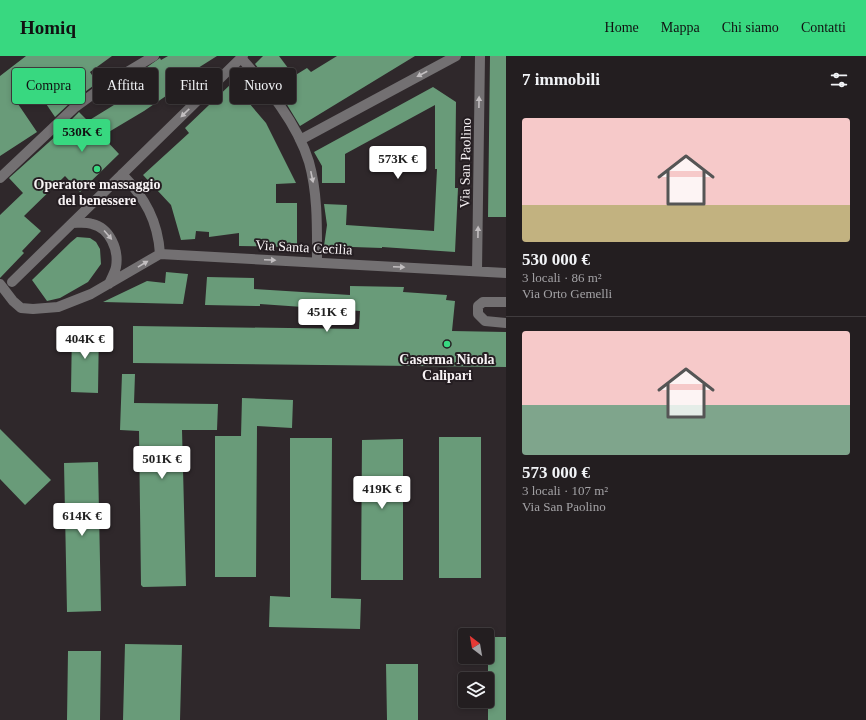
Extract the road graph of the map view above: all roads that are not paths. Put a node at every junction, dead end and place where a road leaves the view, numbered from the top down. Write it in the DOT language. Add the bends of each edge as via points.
graph roads {
  1 [pos="154,56"];
  2 [pos="456,56"];
  3 [pos="480,56"];
  4 [pos="242,57"];
  5 [pos="300,140"];
  6 [pos="122,174"];
  7 [pos="0,178"];
  8 [pos="73,222"];
  9 [pos="160,254"];
  10 [pos="317,262"];
  11 [pos="477,271"];
  12 [pos="506,273"];
  13 [pos="12,282"];
  14 [pos="0,284"];
  15 [pos="109,284"];
  16 [pos="506,302"];
  17 [pos="506,322"];
  1 -- 7 [label="street" via="107,84 74,108"];
  2 -- 5 [label="street, one-way"];
  11 -- 3 [label="street, Via San Paolino, one-way"];
  4 -- 5 [label="street" via="271,93"];
  4 -- 6 [label="street, one-way"];
  5 -- 10 [label="street, one-way" via="316,199"];
  6 -- 8 [label="street"];
  6 -- 9 [label="street" via="142,197 156,225"];
  8 -- 13 [label="street"];
  8 -- 15 [label="street, one-way" via="92,224 108,234 116,255 116,267"];
  9 -- 10 [label="street, Via Santa Cecilia, one-way"];
  15 -- 9 [label="street, one-way"];
  10 -- 11 [label="street, Via Santa Cecilia, one-way"];
  11 -- 12 [label="street, Via Santa Cecilia"];
  14 -- 15 [label="street" via="17,305 25,309 34,309 67,305"];
  16 -- 17 [label="street" via="483,302 478,306 478,314 485,322"];
}
